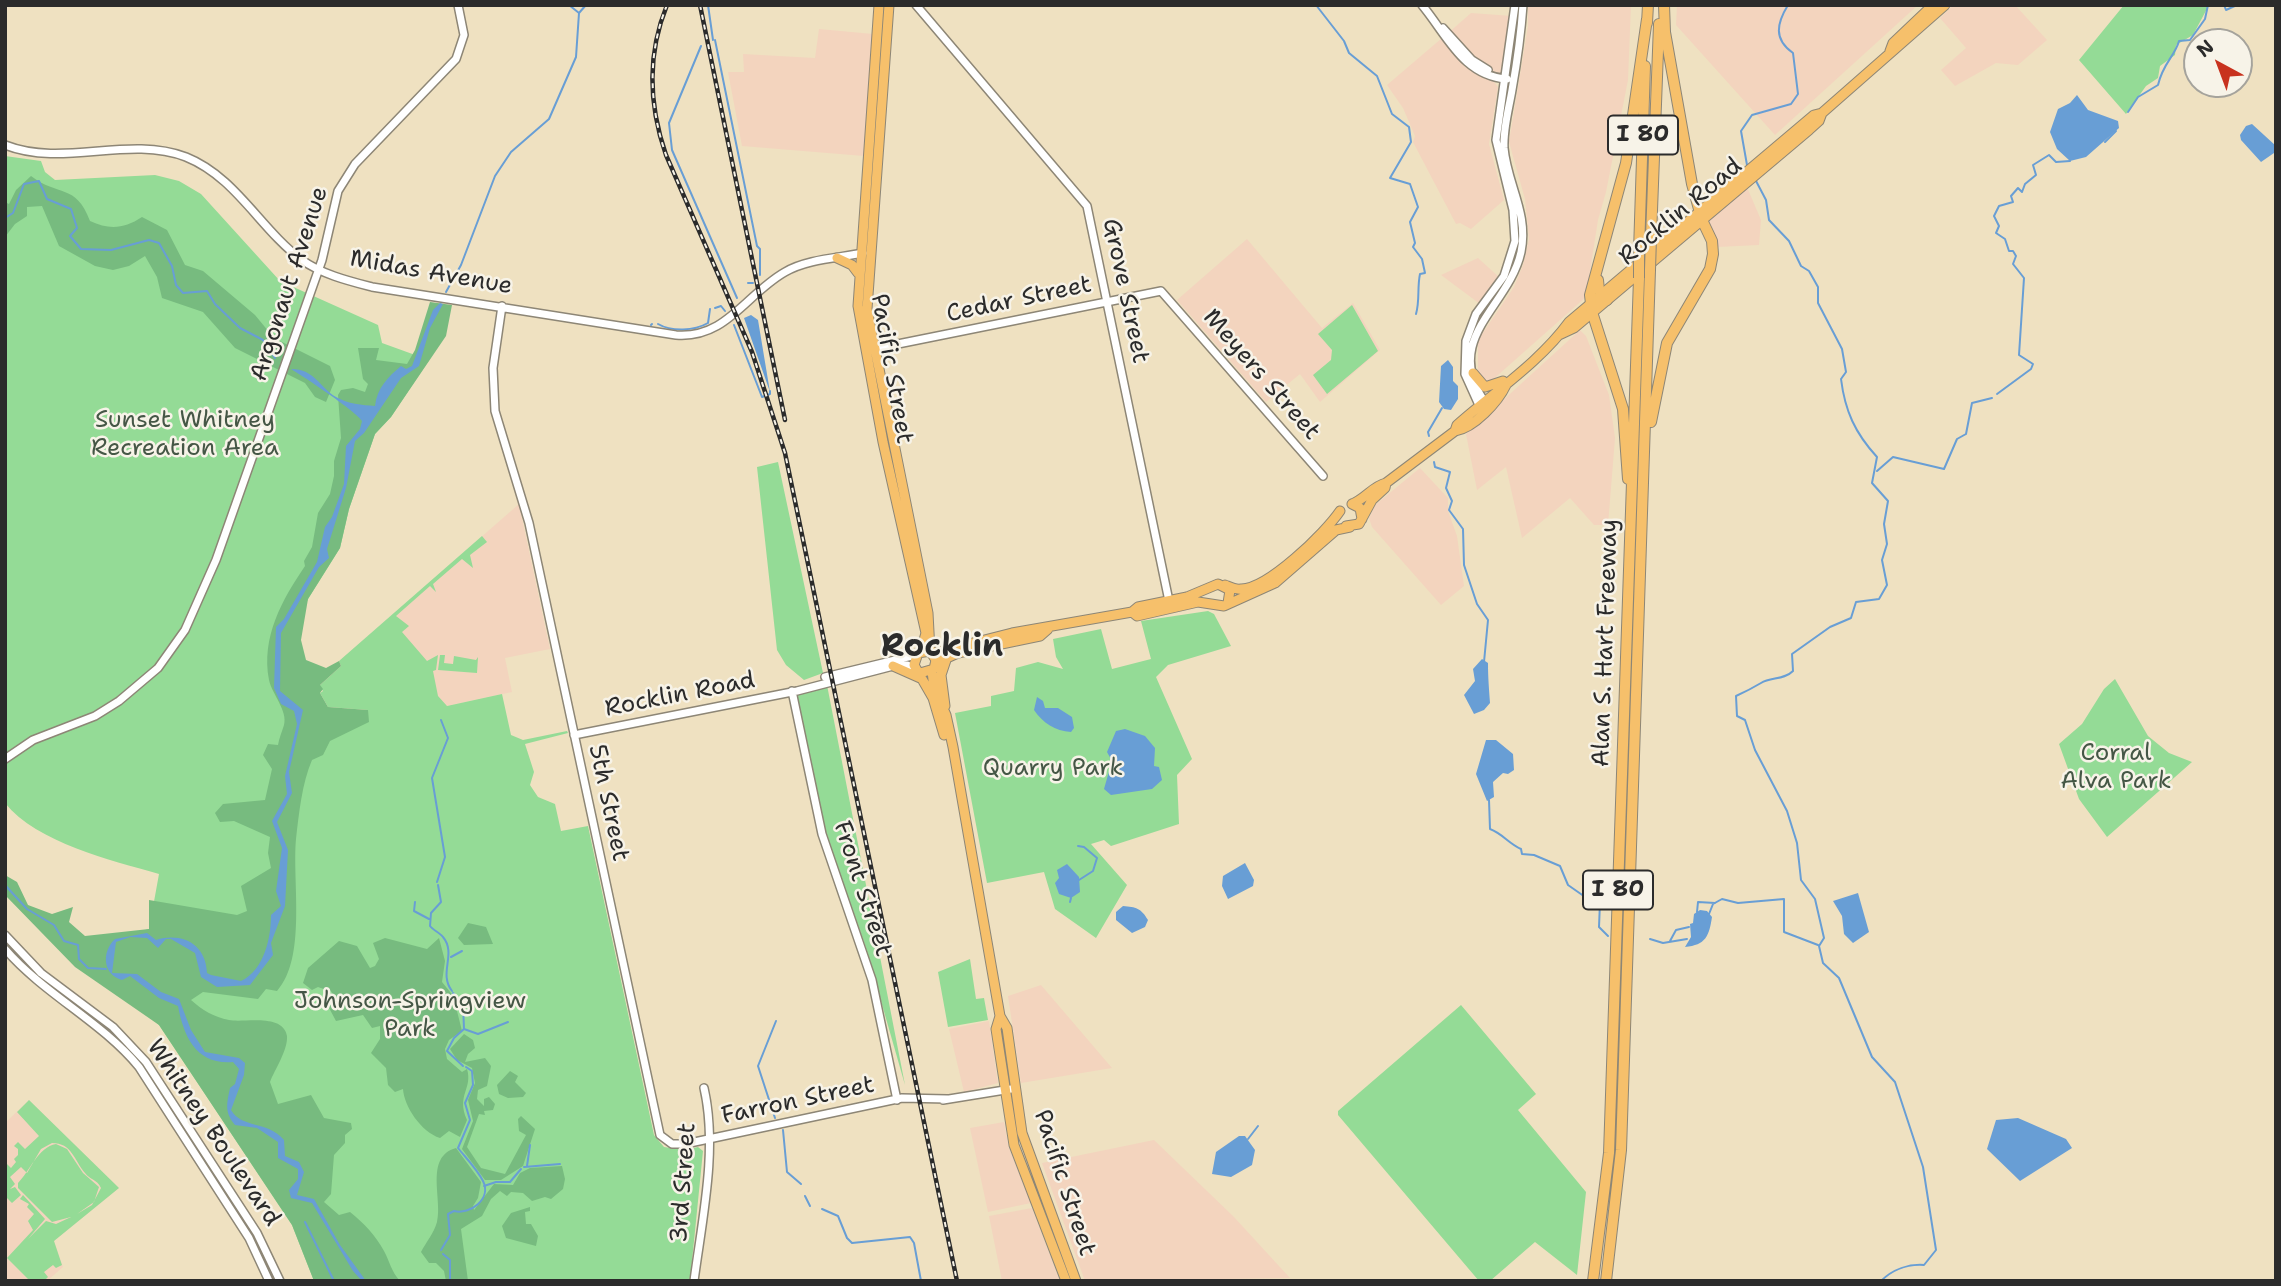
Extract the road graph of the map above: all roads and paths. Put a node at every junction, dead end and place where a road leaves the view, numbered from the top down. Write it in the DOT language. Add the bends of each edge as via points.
graph roads {
  1 [pos="458,5"];
  2 [pos="879,5"];
  3 [pos="889,5"];
  4 [pos="916,5"];
  5 [pos="1422,5"];
  6 [pos="1515,5"];
  7 [pos="1523,5"];
  8 [pos="1648,5"];
  9 [pos="1662,5"];
  10 [pos="1933,5"];
  11 [pos="1945,5"];
  12 [pos="1647,19"];
  13 [pos="1439,26"];
  14 [pos="877,31"];
  15 [pos="1460,46"];
  16 [pos="1890,51"];
  17 [pos="885,58"];
  18 [pos="1468,64"];
  19 [pos="1508,77"];
  20 [pos="881,99"];
  21 [pos="872,118"];
  22 [pos="5,145"];
  23 [pos="868,168"];
  24 [pos="875,190"];
  25 [pos="1701,216"];
  26 [pos="865,252"];
  27 [pos="837,258"];
  28 [pos="319,269"];
  29 [pos="858,273"];
  30 [pos="1598,273"];
  31 [pos="1604,297"];
  32 [pos="1169,299"];
  33 [pos="1108,301"];
  34 [pos="502,306"];
  35 [pos="1591,308"];
  36 [pos="873,349"];
  37 [pos="1473,373"];
  38 [pos="1509,382"];
  39 [pos="1484,406"];
  40 [pos="1323,476"];
  41 [pos="1644,479"];
  42 [pos="1386,483"];
  43 [pos="1632,499"];
  44 [pos="1352,504"];
  45 [pos="1340,511"];
  46 [pos="1362,519"];
  47 [pos="1350,527"];
  48 [pos="1308,546"];
  49 [pos="1292,559"];
  50 [pos="1286,576"];
  51 [pos="1275,583"];
  52 [pos="1225,585"];
  53 [pos="1213,586"];
  54 [pos="1169,601"];
  55 [pos="1228,603"];
  56 [pos="1193,604"];
  57 [pos="1213,604"];
  58 [pos="1132,612"];
  59 [pos="928,613"];
  60 [pos="1144,615"];
  61 [pos="1048,629"];
  62 [pos="1012,633"];
  63 [pos="975,642"];
  64 [pos="990,646"];
  65 [pos="925,653"];
  66 [pos="947,657"];
  67 [pos="892,666"];
  68 [pos="934,667"];
  69 [pos="920,674"];
  70 [pos="792,691"];
  71 [pos="945,712"];
  72 [pos="574,736"];
  73 [pos="951,752"];
  74 [pos="5,759"];
  75 [pos="5,935"];
  76 [pos="5,949"];
  77 [pos="1000,1016"];
  78 [pos="704,1088"];
  79 [pos="1016,1088"];
  80 [pos="1004,1090"];
  81 [pos="897,1100"];
  82 [pos="708,1140"];
  83 [pos="270,1281"];
  84 [pos="280,1281"];
  85 [pos="694,1281"];
  86 [pos="1066,1281"];
  87 [pos="1076,1281"];
  88 [pos="1593,1281"];
  89 [pos="1606,1281"];
  1 -- 28 [label="street, Argonaut Avenue" via="464,23 458,54 345,177 333,205"];
  2 -- 14 [label="main road, Pacific Street"];
  3 -- 17 [label="main road, Pacific Street"];
  4 -- 33 [label="street, Grove Street" via="1084,202"];
  5 -- 13 [label="street"];
  6 -- 19 [label="street"];
  7 -- 19 [label="street"];
  8 -- 12 [label="highway, Alan S. Hart Freeway / I 80"];
  9 -- 25 [label="highway"];
  9 -- 41 [label="highway, Alan S. Hart Freeway / I 80, bridge"];
  10 -- 16 [label="main road, Rocklin Road"];
  11 -- 16 [label="main road, Rocklin Road" via="1898,50"];
  12 -- 30 [label="highway" via="1626,163"];
  12 -- 43 [label="highway, Alan S. Hart Freeway / I 80, bridge"];
  13 -- 15 [label="street"];
  13 -- 18 [label="street"];
  14 -- 17 [label="main road"];
  14 -- 21 [label="main road, Pacific Street"];
  15 -- 18 [label="street"];
  15 -- 19 [label="street" via="1480,66"];
  16 -- 25 [label="main road, Rocklin Road"];
  17 -- 20 [label="main road, Pacific Street"];
  18 -- 19 [label="street"];
  19 -- 37 [label="street" via="1504,147 1520,205 1523,242 1511,279 1476,332"];
  19 -- 39 [label="street" via="1496,141 1513,211 1515,241 1504,276 1476,314 1466,341 1465,374"];
  20 -- 21 [label="main road"];
  20 -- 24 [label="main road, Pacific Street"];
  21 -- 23 [label="main road, Pacific Street"];
  22 -- 28 [label="street, Midas Avenue" via="44,155 144,149 186,158 217,175 297,256"];
  23 -- 24 [label="main road"];
  23 -- 26 [label="main road, Pacific Street"];
  24 -- 26 [label="main road, Pacific Street"];
  25 -- 31 [label="main road, Rocklin Road"];
  25 -- 41 [label="highway" via="1712,241 1713,262 1667,343"];
  26 -- 27 [label="street, Midas Avenue"];
  26 -- 29 [label="main road, Pacific Street"];
  26 -- 36 [label="main road, Pacific Street"];
  27 -- 29 [label="main road"];
  27 -- 34 [label="street, Midas Avenue" via="786,271 723,324 696,335"];
  28 -- 34 [label="street, Midas Avenue" via="372,287"];
  28 -- 74 [label="street, Argonaut Avenue" via="213,568 177,643 150,676 119,701 33,740"];
  29 -- 65 [label="main road, Pacific Street" via="865,351 926,634"];
  30 -- 31 [label="highway"];
  30 -- 35 [label="highway"];
  31 -- 35 [label="main road, Rocklin Road"];
  32 -- 33 [label="street, Cedar Street" via="1158,291"];
  32 -- 40 [label="street, Meyers Street"];
  33 -- 36 [label="street, Cedar Street"];
  33 -- 54 [label="street, Grove Street"];
  34 -- 72 [label="street, 5th Street" via="493,368 495,411 525,507"];
  35 -- 38 [label="main road, Rocklin Road"];
  35 -- 43 [label="highway" via="1623,409 1625,467"];
  36 -- 59 [label="main road, Pacific Street"];
  37 -- 38 [label="main road" via="1485,387"];
  37 -- 39 [label="street"];
  38 -- 39 [label="main road, Rocklin Road" via="1501,395"];
  39 -- 42 [label="main road, Rocklin Road"];
  41 -- 89 [label="highway, Alan S. Hart Freeway / I 80" via="1622,1139"];
  42 -- 44 [label="main road, Rocklin Road"];
  42 -- 46 [label="main road, Rocklin Road"];
  43 -- 88 [label="highway, Alan S. Hart Freeway / I 80" via="1609,1139"];
  44 -- 45 [label="main road"];
  44 -- 46 [label="main road" via="1360,508"];
  45 -- 47 [label="main road" via="1342,523"];
  45 -- 48 [label="main road"];
  46 -- 47 [label="main road"];
  47 -- 50 [label="main road" via="1336,530"];
  48 -- 49 [label="main road"];
  48 -- 50 [label="main road"];
  49 -- 51 [label="main road"];
  49 -- 52 [label="main road" via="1245,589"];
  50 -- 51 [label="main road"];
  51 -- 55 [label="main road"];
  52 -- 53 [label="main road"];
  52 -- 55 [label="main road" via="1231,593"];
  53 -- 54 [label="main road, Rocklin Road"];
  53 -- 57 [label="main road" via="1209,596"];
  54 -- 56 [label="main road"];
  54 -- 58 [label="main road, Rocklin Road"];
  54 -- 60 [label="main road"];
  55 -- 57 [label="main road" via="1221,607"];
  56 -- 57 [label="main road, Rocklin Road"];
  56 -- 60 [label="main road, Rocklin Road"];
  58 -- 60 [label="main road, Rocklin Road"];
  58 -- 61 [label="main road, Rocklin Road"];
  59 -- 63 [label="main road" via="938,645"];
  59 -- 65 [label="main road, Pacific Street"];
  61 -- 62 [label="main road, Rocklin Road"];
  61 -- 64 [label="main road, Rocklin Road" via="1040,636"];
  62 -- 63 [label="main road, Rocklin Road"];
  62 -- 64 [label="main road" via="1011,638"];
  63 -- 65 [label="main road, Rocklin Road"];
  64 -- 66 [label="main road, Rocklin Road"];
  65 -- 68 [label="main road, Pacific Street"];
  65 -- 69 [label="main road"];
  65 -- 70 [label="street, Rocklin Road" via="848,670"];
  66 -- 68 [label="main road, Rocklin Road"];
  66 -- 71 [label="main road" via="941,675"];
  67 -- 69 [label="main road"];
  67 -- 69 [label="street, Rocklin Road" via="907,665"];
  67 -- 70 [label="street, Rocklin Road"];
  68 -- 69 [label="main road, Rocklin Road"];
  68 -- 71 [label="main road, Pacific Street" via="934,688"];
  69 -- 73 [label="main road, Pacific Street"];
  70 -- 72 [label="street, Rocklin Road"];
  70 -- 81 [label="street, Front Street" via="824,842 872,980"];
  71 -- 73 [label="main road, Pacific Street"];
  72 -- 82 [label="street, 5th Street" via="659,1132 672,1144"];
  73 -- 77 [label="main road, Pacific Street"];
  75 -- 84 [label="street, Whitney Boulevard" via="41,973 113,1027 146,1062 257,1233"];
  76 -- 83 [label="street, Whitney Boulevard" via="139,1067 249,1238"];
  77 -- 79 [label="main road, Pacific Street" via="1007,1028"];
  77 -- 80 [label="main road, Pacific Street" via="996,1029"];
  78 -- 82 [label="street, 3rd Street"];
  79 -- 80 [label="street, Farron Street"];
  79 -- 87 [label="main road, Pacific Street" via="1025,1144"];
  80 -- 81 [label="street, Farron Street" via="947,1099"];
  80 -- 86 [label="main road, Pacific Street" via="1014,1146"];
  81 -- 82 [label="street, Farron Street"];
  82 -- 85 [label="street, 3rd Street"];
}
